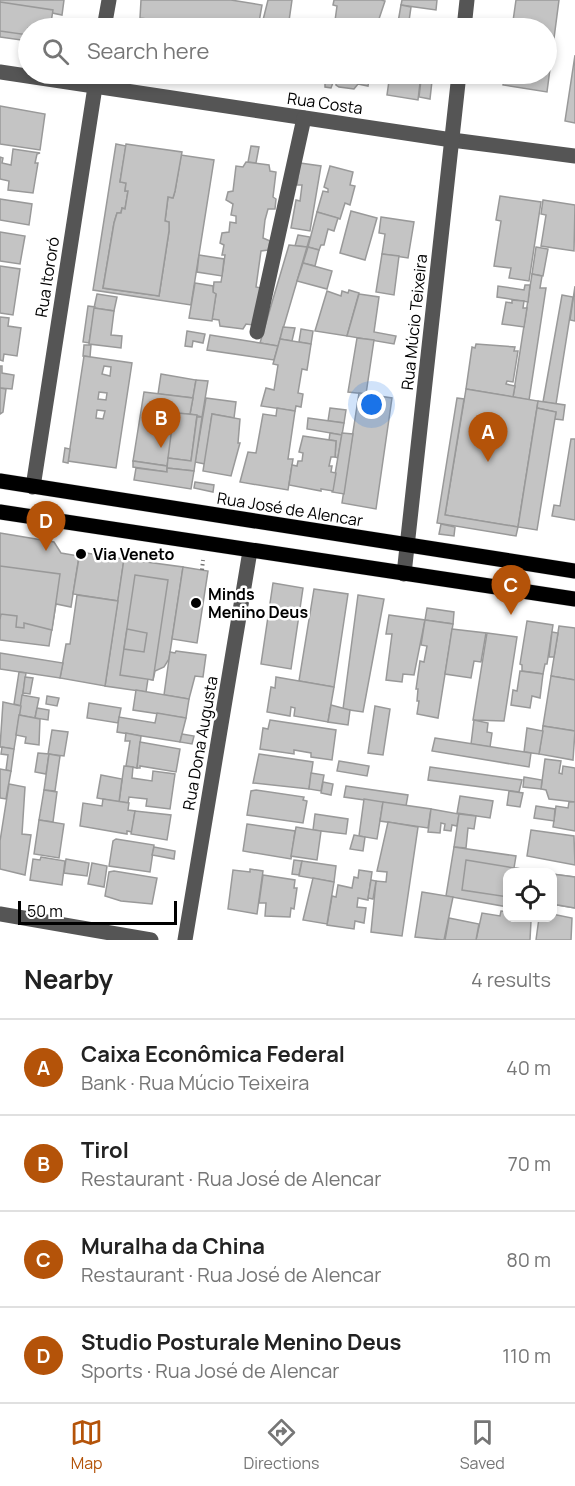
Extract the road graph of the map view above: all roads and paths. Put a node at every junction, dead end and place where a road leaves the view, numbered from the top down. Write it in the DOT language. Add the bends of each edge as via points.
graph roads {
  1 [pos="109,0"];
  2 [pos="466,0"];
  3 [pos="106,18"];
  4 [pos="465,18"];
  5 [pos="0,72"];
  6 [pos="18,74"];
  7 [pos="95,84"];
  8 [pos="118,84"];
  9 [pos="458,84"];
  10 [pos="304,118"];
  11 [pos="452,140"];
  12 [pos="575,156"];
  13 [pos="257,332"];
  14 [pos="0,481"];
  15 [pos="33,487"];
  16 [pos="0,512"];
  17 [pos="408,546"];
  18 [pos="250,551"];
  19 [pos="575,570"];
  20 [pos="404,574"];
  21 [pos="575,599"];
  22 [pos="0,914"];
  23 [pos="151,940"];
  24 [pos="185,940"];
  1 -- 3 [label="street"];
  2 -- 4 [label="street"];
  5 -- 6 [label="street, Rua Costa"];
  7 -- 15 [label="street, Rua Itororó"];
  8 -- 10 [label="street, Rua Costa"];
  9 -- 11 [label="street, Rua Múcio Teixeira"];
  10 -- 11 [label="street, Rua Costa"];
  10 -- 13 [label="street"];
  11 -- 12 [label="street, Rua Costa"];
  11 -- 17 [label="street, Rua Múcio Teixeira"];
  14 -- 15 [label="main road, Rua José de Alencar"];
  15 -- 17 [label="main road, Rua José de Alencar"];
  16 -- 18 [label="main road"];
  17 -- 19 [label="main road, Rua José de Alencar"];
  17 -- 20 [label="street, Rua Múcio Teixeira"];
  18 -- 20 [label="main road"];
  18 -- 24 [label="street, Rua Dona Augusta"];
  20 -- 21 [label="main road"];
  22 -- 23 [label="street"];
}
